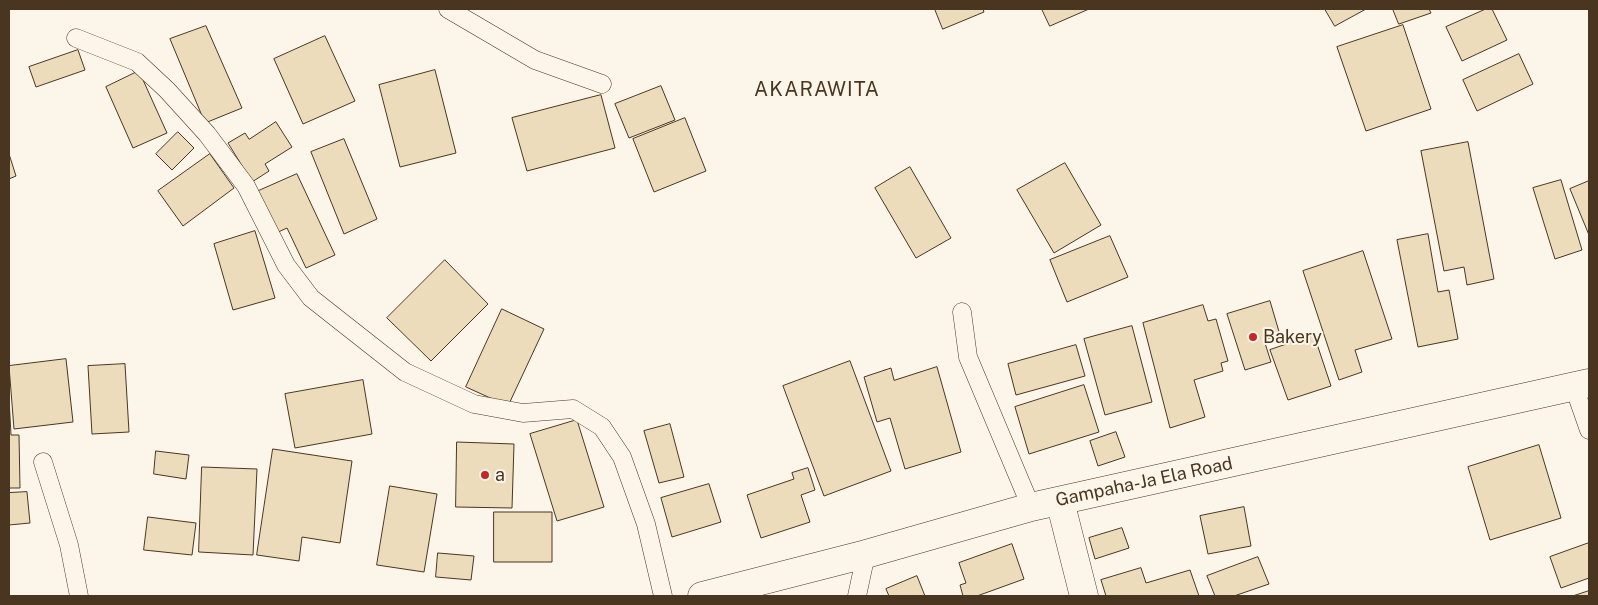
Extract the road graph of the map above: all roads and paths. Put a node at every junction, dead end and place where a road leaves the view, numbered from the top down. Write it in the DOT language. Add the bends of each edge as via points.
graph roads {
  1 [pos="448,9"];
  2 [pos="76,38"];
  3 [pos="602,84"];
  4 [pos="962,312"];
  5 [pos="1581,385"];
  6 [pos="1589,430"];
  7 [pos="42,462"];
  8 [pos="1060,501"];
  9 [pos="1031,507"];
  10 [pos="866,554"];
  11 [pos="79,596"];
  12 [pos="664,596"];
  13 [pos="702,596"];
  14 [pos="857,596"];
  15 [pos="1084,596"];
  1 -- 3 [label="lane" via="535,60"];
  2 -- 12 [label="lane" via="137,62 168,90 208,134 246,186 286,264 311,298 405,372 474,404 523,412 573,409 602,427 622,457 646,524"];
  4 -- 9 [label="lane" via="968,357"];
  5 -- 6 [label="lane"];
  5 -- 8 [label="main road, Gampaha-Ja Ela Road"];
  7 -- 11 [label="lane" via="69,545"];
  8 -- 9 [label="main road, Gampaha-Ja Ela Road"];
  8 -- 15 [label="main road"];
  9 -- 10 [label="main road, Gampaha-Ja Ela Road"];
  10 -- 13 [label="main road, Gampaha-Ja Ela Road"];
  10 -- 14 [label="lane"];
}
